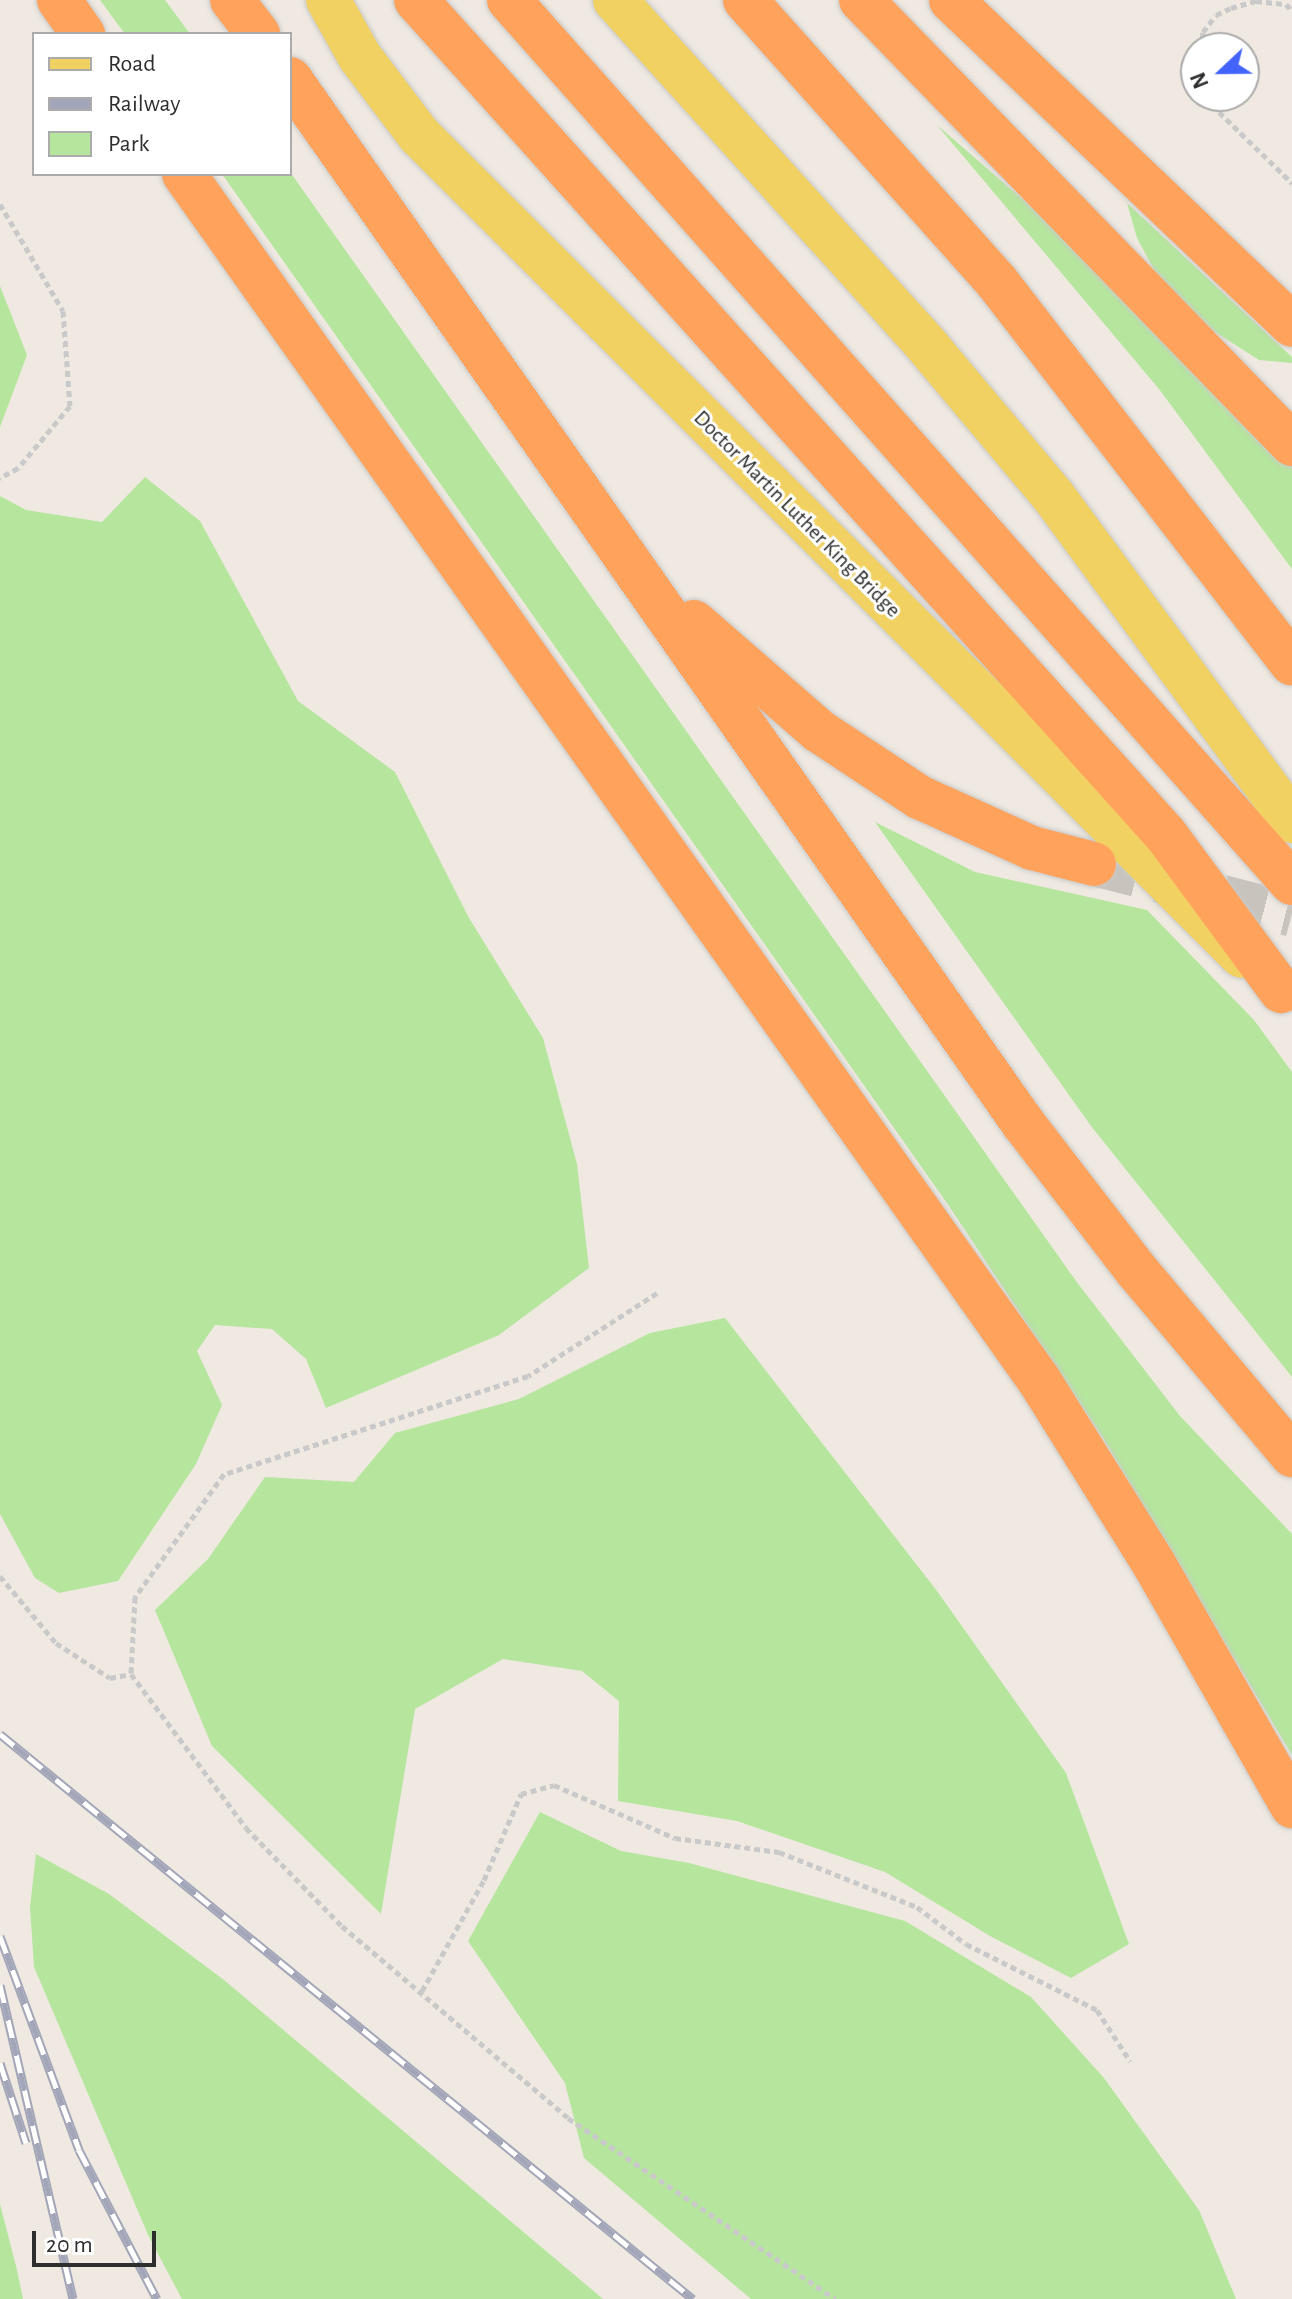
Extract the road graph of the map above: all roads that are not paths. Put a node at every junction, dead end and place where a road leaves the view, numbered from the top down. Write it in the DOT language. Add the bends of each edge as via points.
graph roads {
  1 [pos="59,0"];
  2 [pos="232,0"];
  3 [pos="328,0"];
  4 [pos="416,0"];
  5 [pos="509,0"];
  6 [pos="615,0"];
  7 [pos="745,0"];
  8 [pos="861,0"];
  9 [pos="951,0"];
  10 [pos="82,32"];
  11 [pos="256,32"];
  12 [pos="292,82"];
  13 [pos="185,176"];
  14 [pos="1292,325"];
  15 [pos="1216,361"];
  16 [pos="1292,390"];
  17 [pos="1292,444"];
  18 [pos="636,569"];
  19 [pos="1292,663"];
  20 [pos="1292,821"];
  21 [pos="1094,864"];
  22 [pos="1292,883"];
  23 [pos="1287,999"];
  24 [pos="1292,1455"];
  25 [pos="1292,1806"];
  1 -- 10 [label="highway"];
  2 -- 11 [label="highway"];
  3 -- 23 [label="main road, Doctor Martin Luther King Bridge" via="360,57 419,135"];
  4 -- 23 [label="highway" via="1166,835"];
  5 -- 22 [label="highway"];
  6 -- 20 [label="main road" via="929,348 1054,497"];
  7 -- 19 [label="highway" via="997,282"];
  8 -- 15 [label="highway"];
  9 -- 14 [label="highway"];
  12 -- 18 [label="highway"];
  13 -- 25 [label="highway" via="1039,1380 1154,1564"];
  15 -- 16 [label="highway"];
  15 -- 17 [label="highway"];
  18 -- 21 [label="highway" via="768,690 919,797 1032,848"];
  18 -- 24 [label="highway" via="1023,1123 1137,1271"];
}
